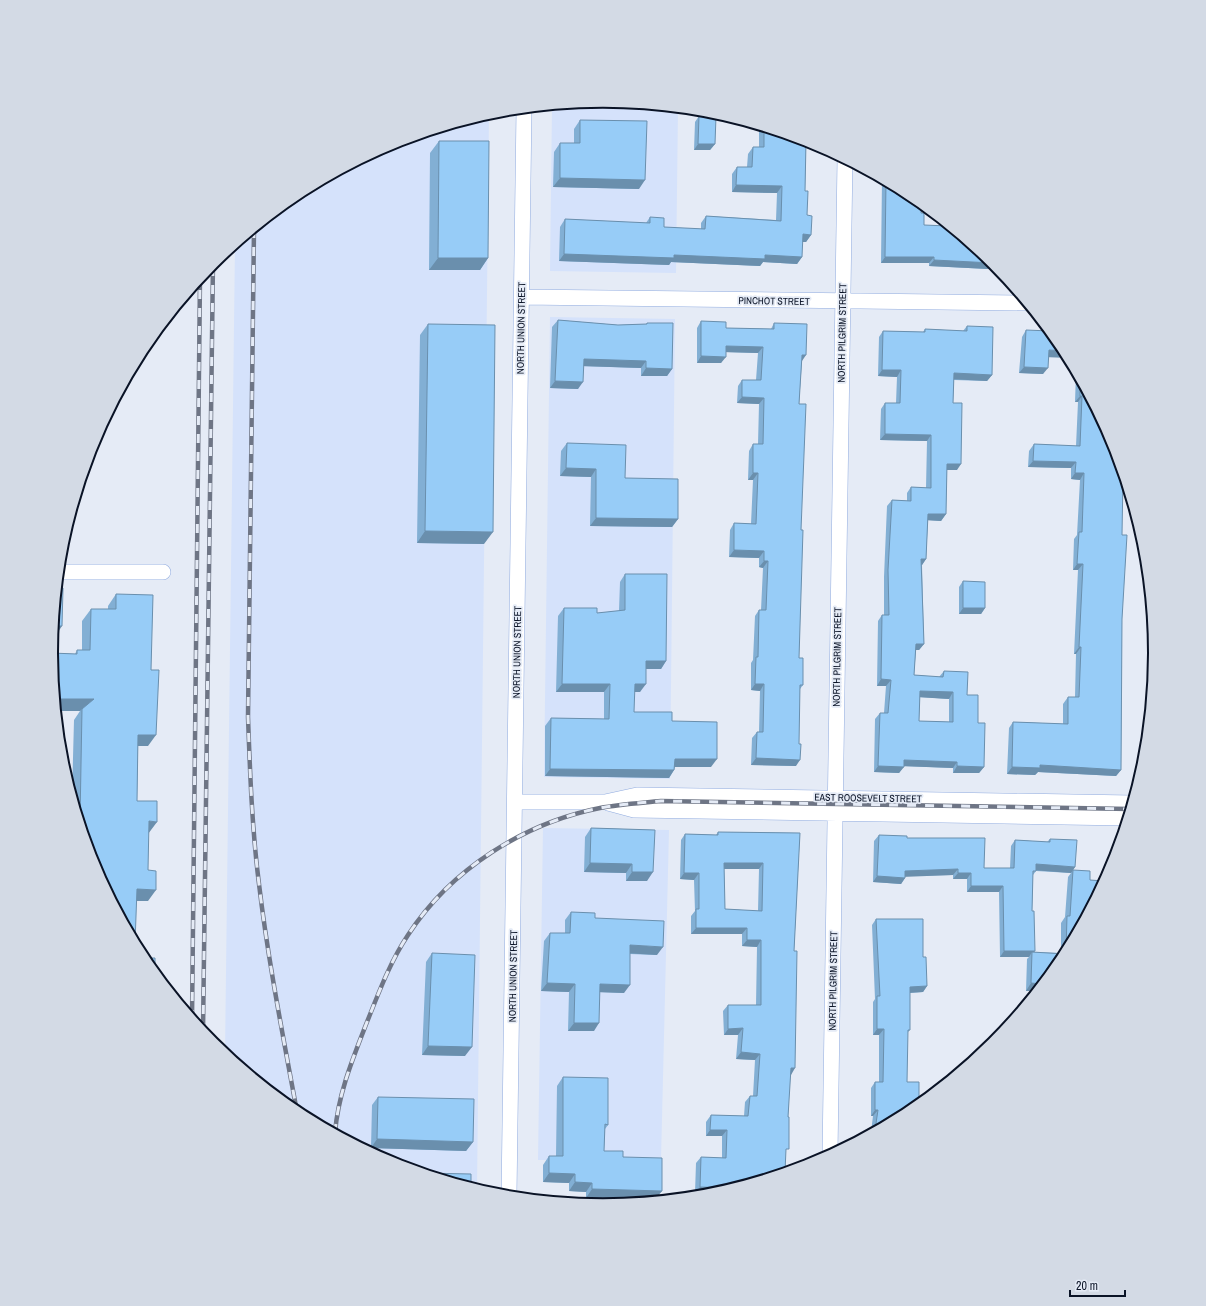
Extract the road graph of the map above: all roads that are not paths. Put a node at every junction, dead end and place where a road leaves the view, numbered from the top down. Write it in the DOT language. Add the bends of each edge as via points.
graph roads {
  1 [pos="524,114"];
  2 [pos="844,164"];
  3 [pos="522,297"];
  4 [pos="842,302"];
  5 [pos="1020,303"];
  6 [pos="64,572"];
  7 [pos="163,572"];
  8 [pos="835,798"];
  9 [pos="515,802"];
  10 [pos="605,802"];
  11 [pos="1127,802"];
  12 [pos="835,813"];
  13 [pos="1122,818"];
  14 [pos="830,1149"];
  15 [pos="509,1190"];
  1 -- 3 [label="street, NORTH UNION STREET"];
  2 -- 4 [label="street, NORTH PILGRIM STREET"];
  3 -- 4 [label="street, PINCHOT STREET"];
  3 -- 9 [label="street, NORTH UNION STREET"];
  4 -- 5 [label="street, PINCHOT STREET"];
  4 -- 8 [label="street, NORTH PILGRIM STREET"];
  6 -- 7 [label="street"];
  8 -- 10 [label="street, EAST ROOSEVELT STREET" via="637,795"];
  8 -- 11 [label="street, EAST ROOSEVELT STREET"];
  8 -- 12 [label="street, NORTH PILGRIM STREET"];
  9 -- 10 [label="street, EAST ROOSEVELT STREET"];
  9 -- 15 [label="street, NORTH UNION STREET"];
  10 -- 12 [label="street, EAST ROOSEVELT STREET" via="634,810"];
  12 -- 13 [label="street, EAST ROOSEVELT STREET"];
  12 -- 14 [label="street, NORTH PILGRIM STREET"];
}
